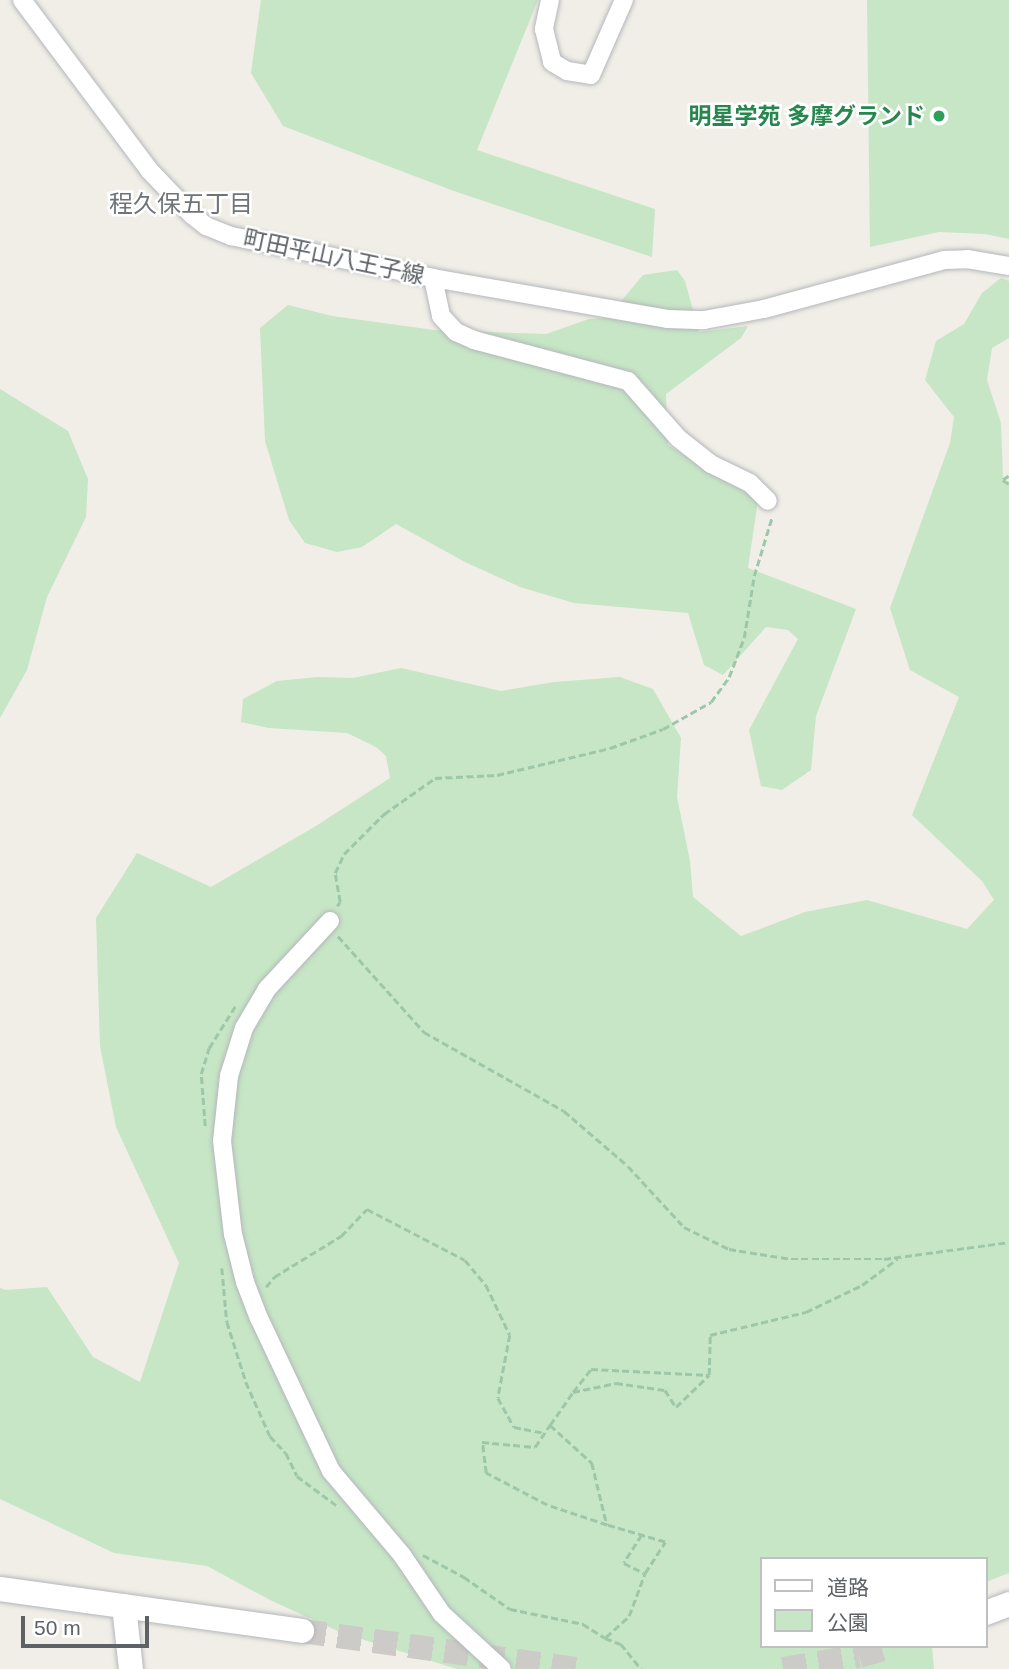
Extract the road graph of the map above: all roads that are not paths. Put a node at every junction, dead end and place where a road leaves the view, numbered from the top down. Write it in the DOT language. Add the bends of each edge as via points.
graph roads {
  1 [pos="22,0"];
  2 [pos="550,0"];
  3 [pos="624,0"];
  4 [pos="1009,266"];
  5 [pos="433,278"];
  6 [pos="768,501"];
  7 [pos="330,920"];
  8 [pos="0,1589"];
  9 [pos="1009,1604"];
  10 [pos="124,1606"];
  11 [pos="988,1612"];
  12 [pos="302,1631"];
  13 [pos="131,1669"];
  14 [pos="502,1669"];
  1 -- 5 [label="street, 町田平山八王子線" via="149,170 206,226 231,236"];
  2 -- 3 [label="street" via="544,29 552,62 567,71 591,75"];
  4 -- 5 [label="street, 町田平山八王子線" via="944,260 764,309 704,320 668,319"];
  5 -- 6 [label="street" via="441,316 456,332 628,381 678,438 711,464 750,483"];
  7 -- 14 [label="street" via="267,989 244,1028 229,1076 222,1140 233,1234 254,1304 331,1471 402,1555 442,1614"];
  8 -- 10 [label="main road"];
  9 -- 11 [label="main road"];
  10 -- 12 [label="main road"];
  10 -- 13 [label="main road"];
}
